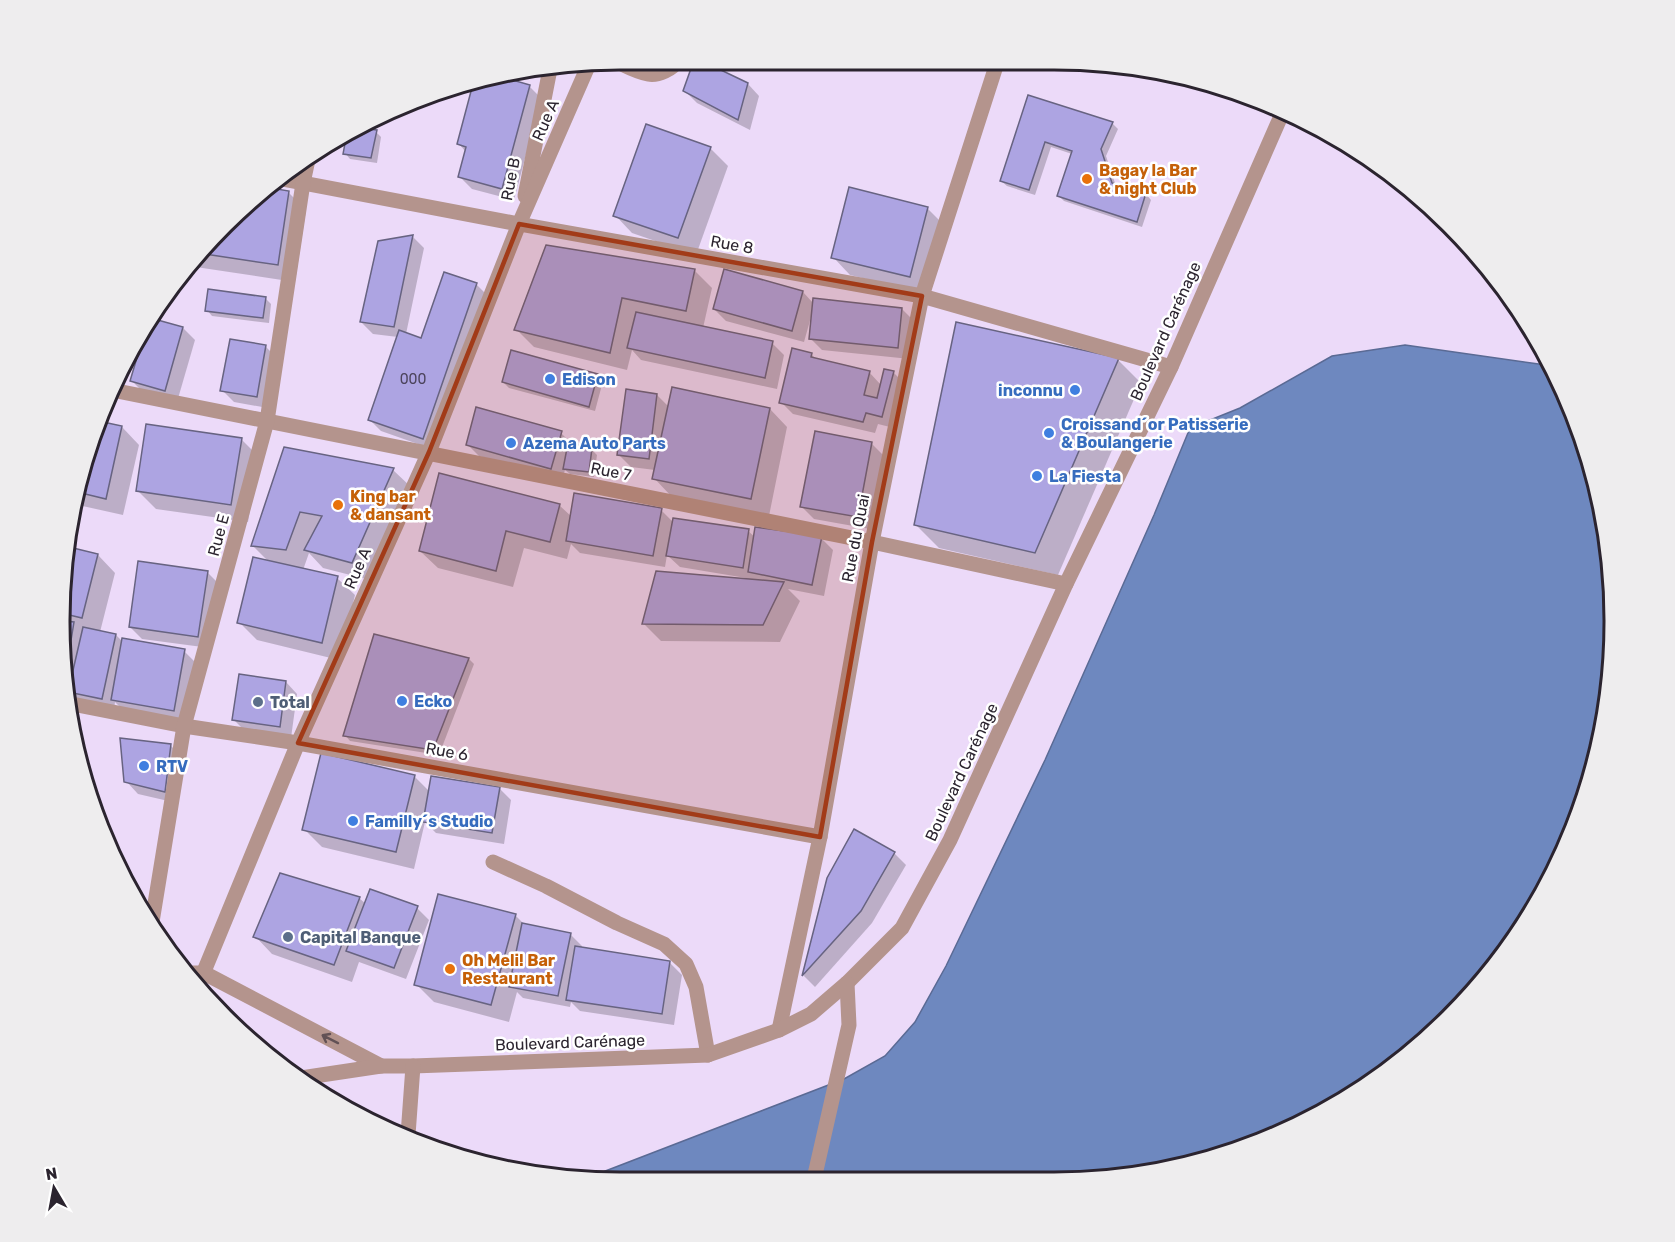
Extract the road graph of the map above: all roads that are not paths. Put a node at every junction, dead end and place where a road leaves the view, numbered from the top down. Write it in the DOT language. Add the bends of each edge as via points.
graph roads {
  1 [pos="636,70"];
  2 [pos="666,70"];
  3 [pos="992,70"];
  4 [pos="586,72"];
  5 [pos="549,75"];
  6 [pos="1280,119"];
  7 [pos="306,170"];
  8 [pos="291,181"];
  9 [pos="303,183"];
  10 [pos="519,224"];
  11 [pos="922,296"];
  12 [pos="1171,367"];
  13 [pos="121,392"];
  14 [pos="267,421"];
  15 [pos="429,453"];
  16 [pos="872,542"];
  17 [pos="1066,584"];
  18 [pos="77,705"];
  19 [pos="184,726"];
  20 [pos="298,742"];
  21 [pos="820,837"];
  22 [pos="493,862"];
  23 [pos="154,912"];
  24 [pos="202,978"];
  25 [pos="205,982"];
  26 [pos="847,983"];
  27 [pos="779,1030"];
  28 [pos="708,1055"];
  29 [pos="381,1066"];
  30 [pos="413,1066"];
  31 [pos="311,1076"];
  32 [pos="408,1129"];
  33 [pos="816,1172"];
  1 -- 2 [label="street" via="648,75"];
  3 -- 11 [label="street, Rue du Quai"];
  4 -- 10 [label="street, Rue A"];
  5 -- 10 [label="street, Rue B"];
  6 -- 12 [label="street, Boulevard Carénage"];
  7 -- 9 [label="street, Rue E"];
  8 -- 9 [label="street, Rue 8"];
  9 -- 10 [label="street, Rue 8"];
  9 -- 14 [label="street, Rue E"];
  10 -- 11 [label="street, Rue 8"];
  10 -- 15 [label="street, Rue A"];
  11 -- 12 [label="street, Rue 8"];
  11 -- 16 [label="street, Rue du Quai"];
  12 -- 17 [label="street, Boulevard Carénage"];
  13 -- 14 [label="street, Rue 7"];
  14 -- 15 [label="street, Rue 7"];
  14 -- 19 [label="street, Rue E"];
  15 -- 16 [label="street, Rue 7"];
  15 -- 20 [label="street, Rue A"];
  16 -- 17 [label="street, Rue 7"];
  16 -- 21 [label="street, Rue du Quai"];
  17 -- 26 [label="street, Boulevard Carénage" via="940,860 902,928"];
  18 -- 19 [label="street, Rue 6"];
  19 -- 20 [label="street, Rue 6"];
  19 -- 23 [label="street, Rue E"];
  20 -- 21 [label="street, Rue 6"];
  20 -- 24 [label="street, Rue A"];
  21 -- 27 [label="street, Rue du Quai"];
  22 -- 28 [label="street" via="664,944 686,964 696,987"];
  29 -- 25 [label="street, Boulevard Carénage, one-way"];
  26 -- 27 [label="street, Boulevard Carénage" via="811,1014"];
  26 -- 33 [label="street" via="849,1025"];
  27 -- 28 [label="street, Boulevard Carénage"];
  28 -- 30 [label="street, Boulevard Carénage"];
  29 -- 30 [label="street, Boulevard Carénage"];
  29 -- 31 [label="street, Boulevard Carénage"];
  30 -- 32 [label="street"];
}
